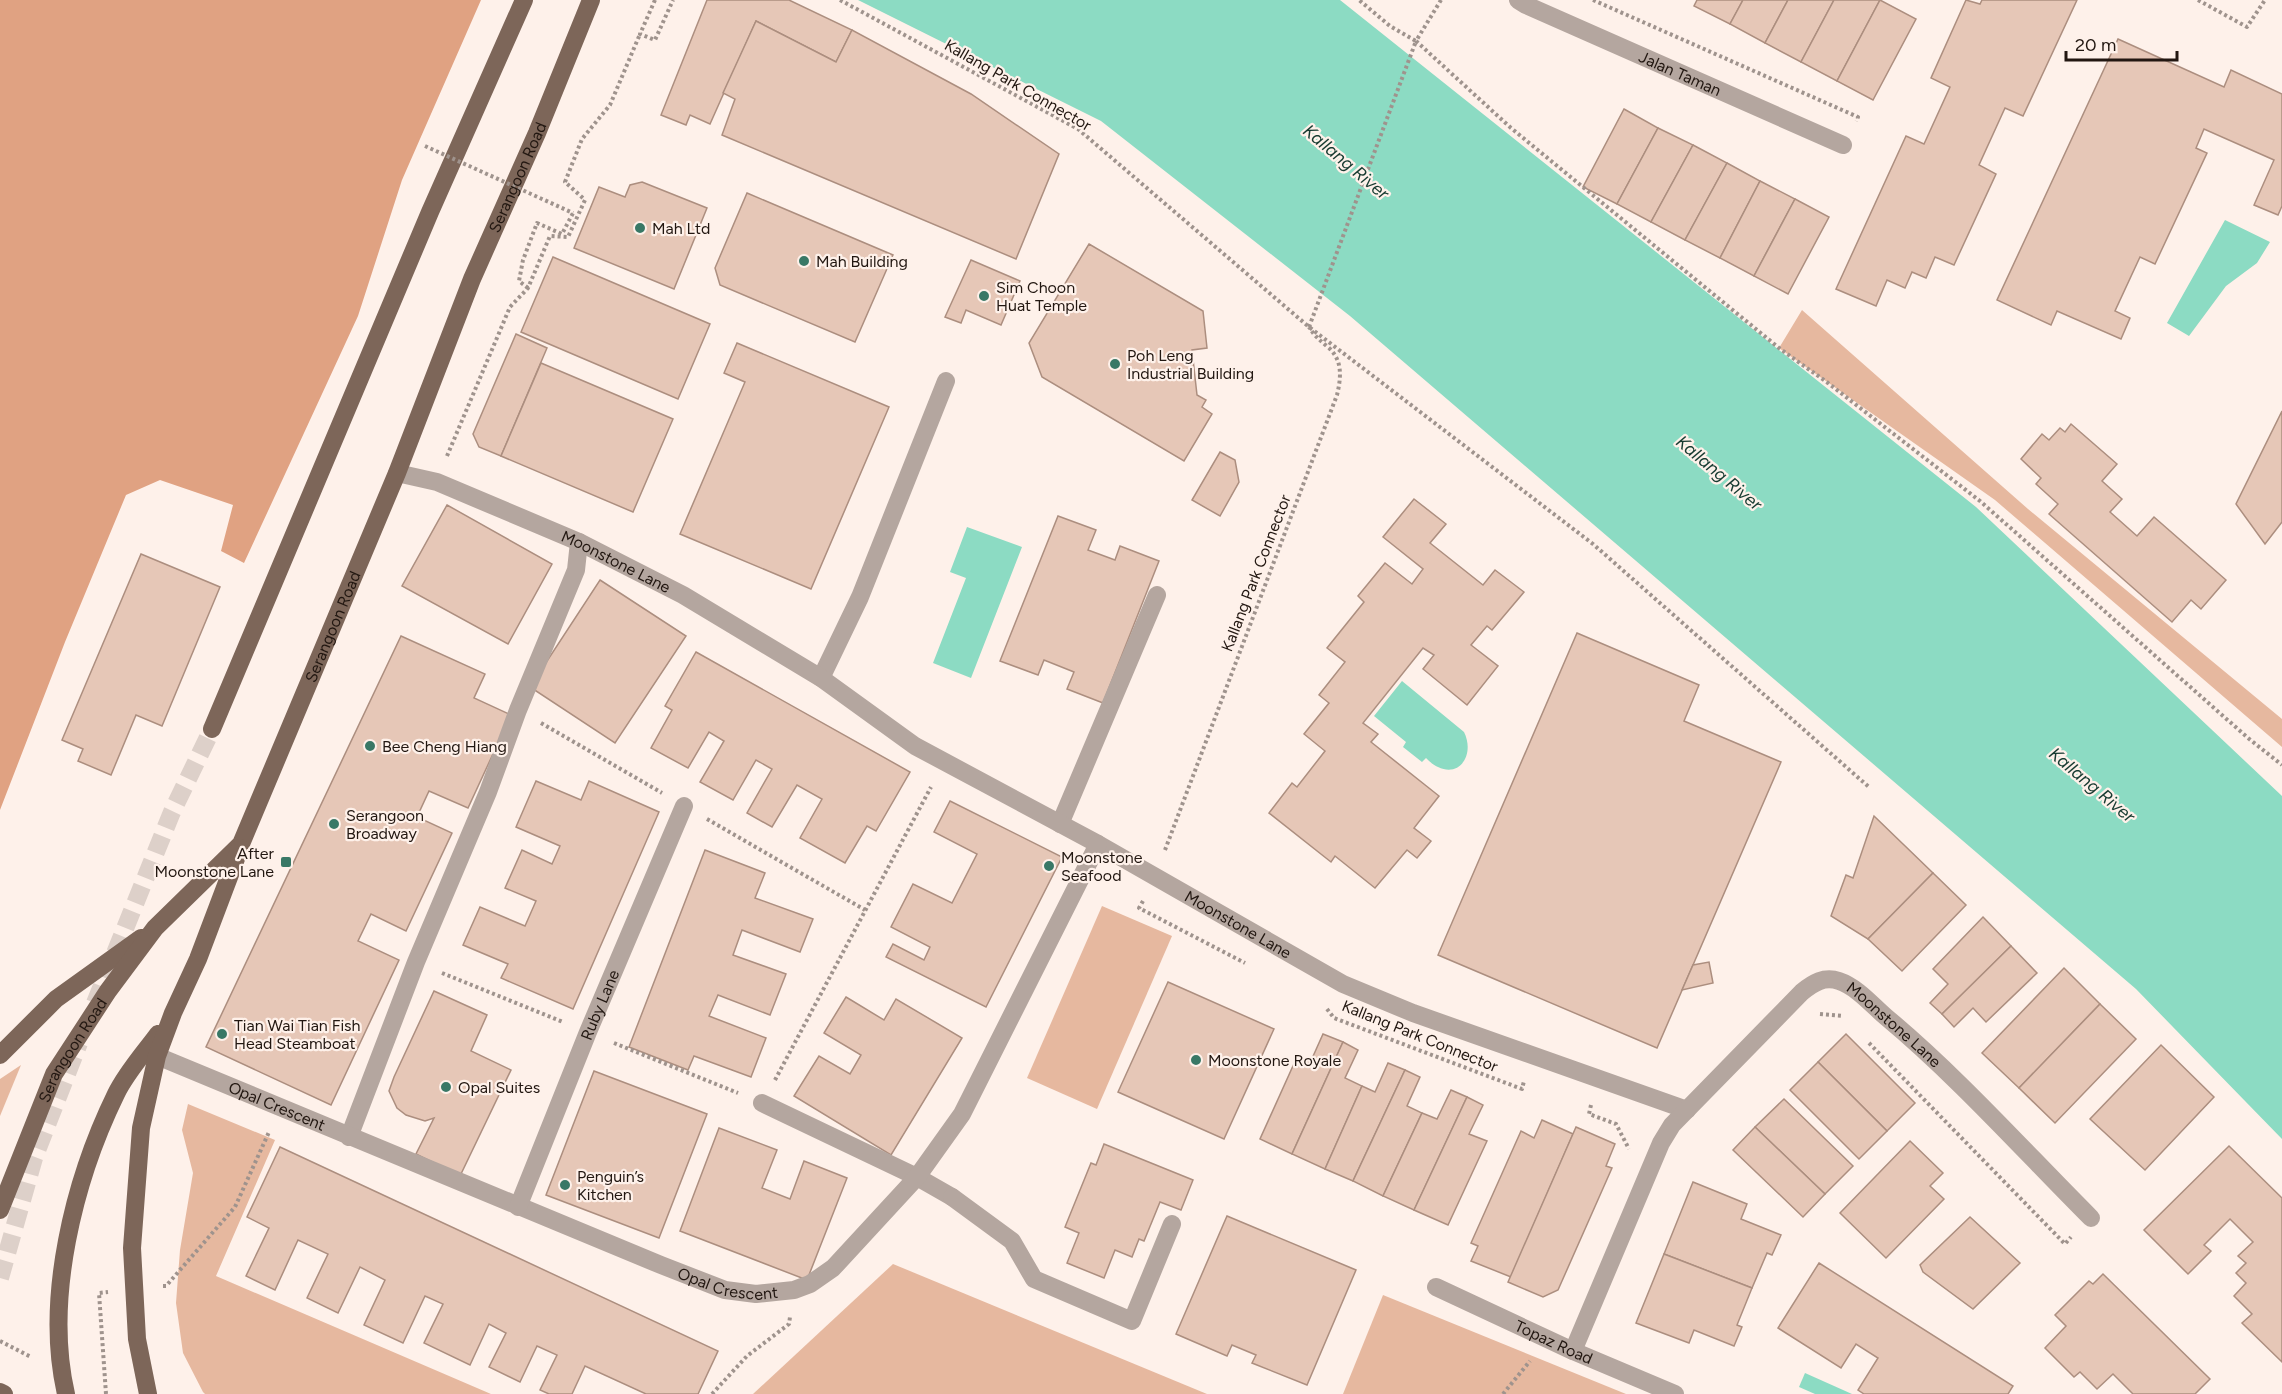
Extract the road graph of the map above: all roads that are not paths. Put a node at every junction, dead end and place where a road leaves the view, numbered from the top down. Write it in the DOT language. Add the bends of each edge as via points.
graph roads {
  1 [pos="524,0"];
  2 [pos="591,0"];
  3 [pos="1518,0"];
  4 [pos="1843,144"];
  5 [pos="946,381"];
  6 [pos="397,473"];
  7 [pos="579,542"];
  8 [pos="1157,595"];
  9 [pos="821,678"];
  10 [pos="212,729"];
  11 [pos="684,806"];
  12 [pos="1060,824"];
  13 [pos="241,844"];
  14 [pos="1098,844"];
  15 [pos="155,928"];
  16 [pos="173,1013"];
  17 [pos="0,1055"];
  18 [pos="157,1056"];
  19 [pos="762,1103"];
  20 [pos="1687,1110"];
  21 [pos="349,1137"];
  22 [pos="917,1177"];
  23 [pos="518,1207"];
  24 [pos="0,1210"];
  25 [pos="2091,1218"];
  26 [pos="1172,1224"];
  27 [pos="1436,1287"];
  28 [pos="1573,1351"];
  29 [pos="0,1392"];
  30 [pos="4,1394"];
  31 [pos="66,1394"];
  32 [pos="148,1394"];
  33 [pos="1675,1394"];
  1 -- 10 [label="main road" via="430,212"];
  2 -- 6 [label="main road, Serangoon Road" via="472,279"];
  3 -- 4 [label="street, Jalan Taman"];
  5 -- 9 [label="street" via="860,597"];
  6 -- 7 [label="street, Moonstone Lane" via="437,482"];
  6 -- 13 [label="main road, Serangoon Road"];
  7 -- 9 [label="street, Moonstone Lane" via="683,595"];
  7 -- 21 [label="street" via="576,570"];
  8 -- 12 [label="street"];
  9 -- 12 [label="street, Moonstone Lane" via="915,746"];
  11 -- 23 [label="street, Ruby Lane"];
  12 -- 14 [label="street, Moonstone Lane"];
  13 -- 15 [label="main road, Serangoon Road"];
  13 -- 16 [label="main road" via="198,959"];
  14 -- 20 [label="street, Moonstone Lane" via="1343,984 1464,1032"];
  14 -- 22 [label="street, Opal Crescent" via="962,1114"];
  15 -- 17 [label="main road" via="56,999"];
  15 -- 24 [label="main road, Serangoon Road" via="54,1074"];
  16 -- 18 [label="main road"];
  16 -- 31 [label="main road" via="117,1091 93,1150 68,1233 57,1311"];
  18 -- 21 [label="street, Opal Crescent"];
  18 -- 32 [label="main road" via="141,1128 132,1248 137,1339"];
  19 -- 22 [label="street"];
  20 -- 25 [label="street, Moonstone Lane" via="1802,992 1826,979 1838,981 1851,987 1913,1040"];
  20 -- 28 [label="street, Moonstone Lane" via="1661,1143"];
  21 -- 23 [label="street, Opal Crescent"];
  22 -- 23 [label="street, Opal Crescent" via="834,1268 794,1290 756,1294 724,1290"];
  22 -- 26 [label="street" via="1012,1241 1034,1279 1132,1321"];
  27 -- 28 [label="street, Topaz Road"];
  28 -- 33 [label="street, Topaz Road"];
  29 -- 30 [label="main road"];
}
